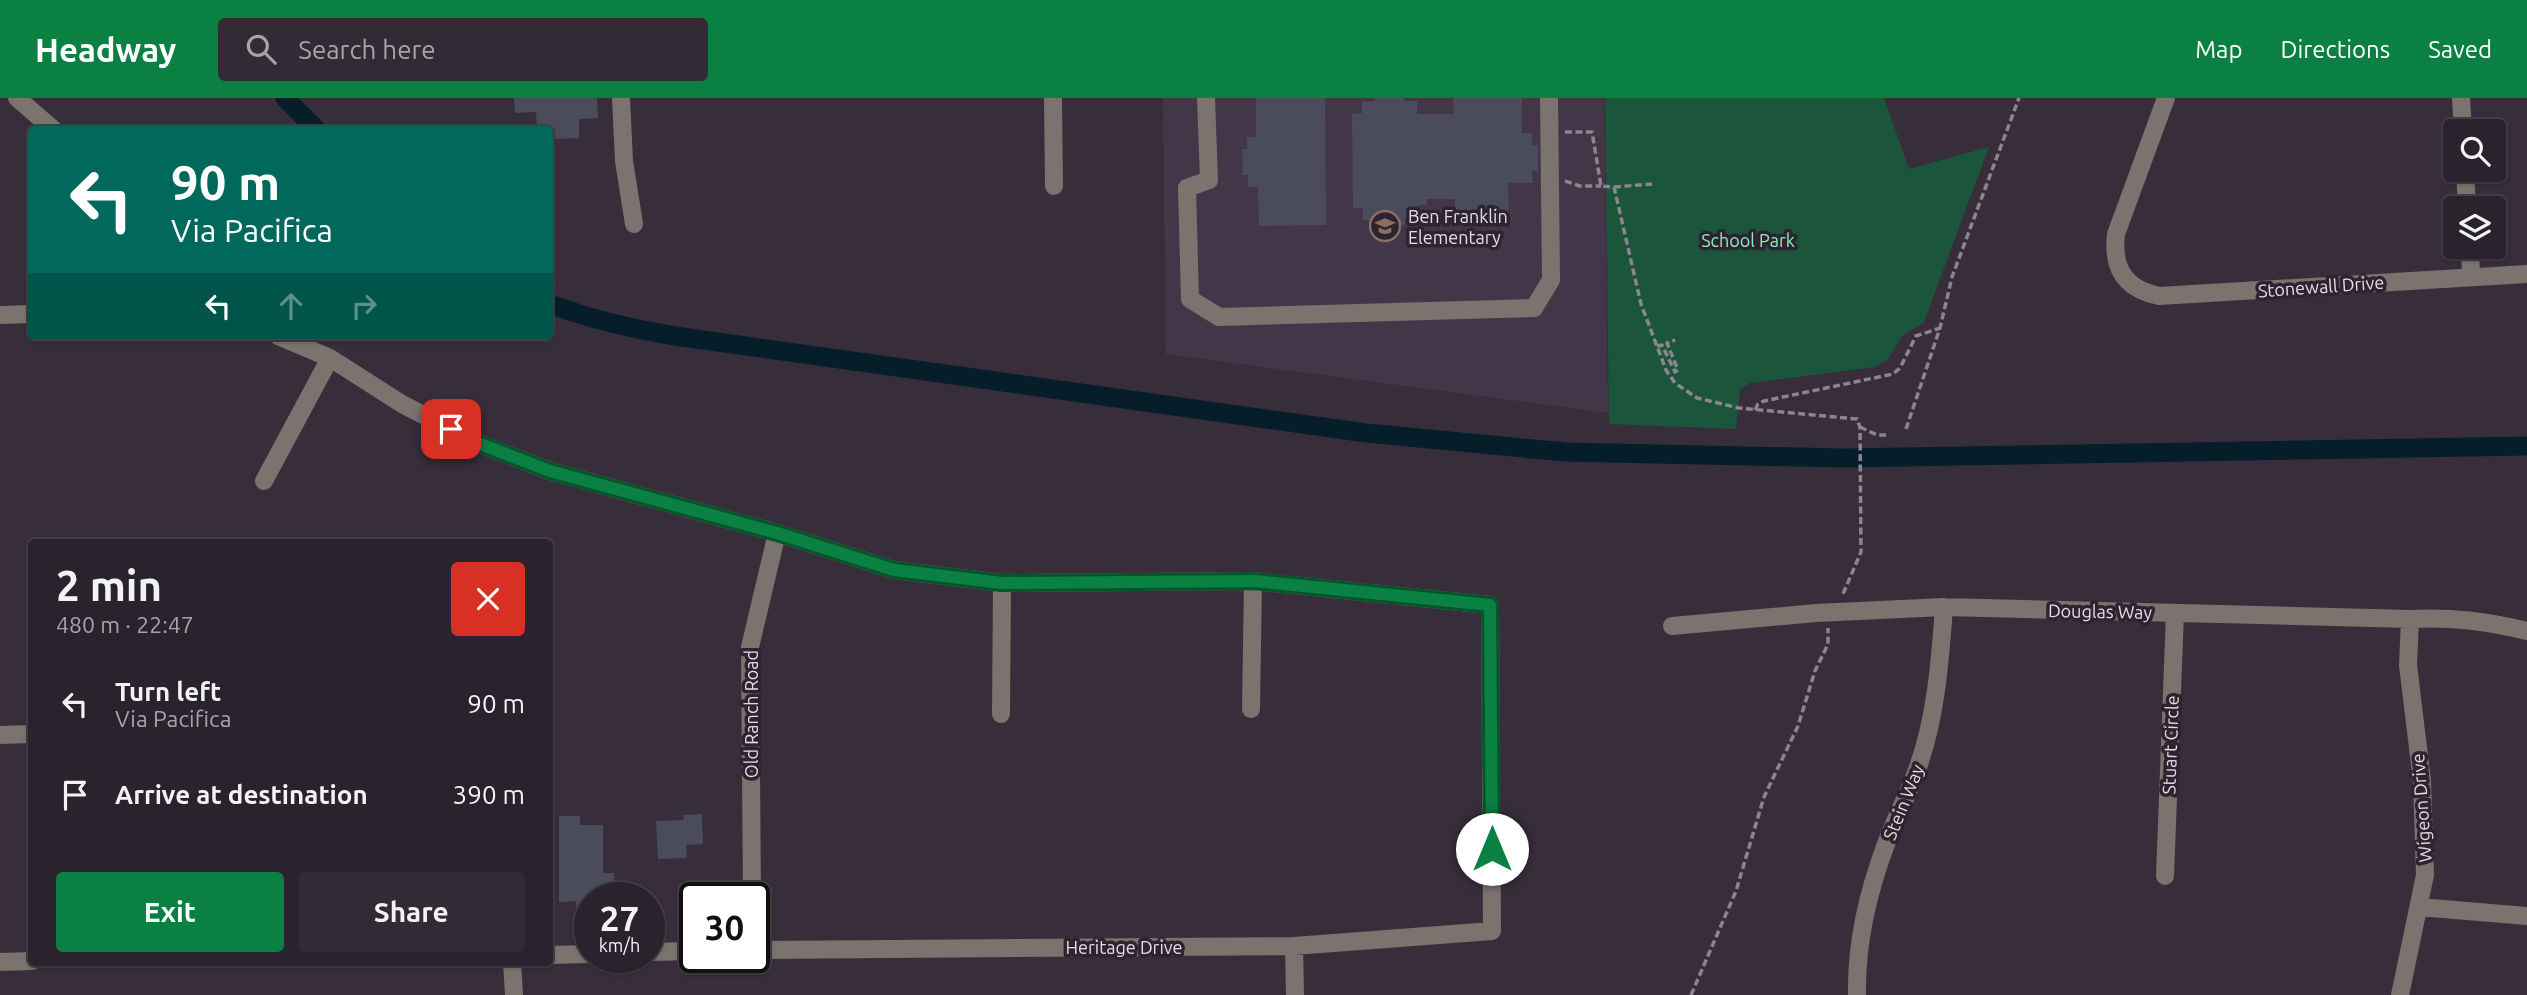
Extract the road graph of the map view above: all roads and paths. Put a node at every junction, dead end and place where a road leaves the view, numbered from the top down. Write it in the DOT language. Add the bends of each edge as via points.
graph roads {
  1 [pos="17,98"];
  2 [pos="621,98"];
  3 [pos="1053,98"];
  4 [pos="1206,98"];
  5 [pos="1549,98"];
  6 [pos="2019,98"];
  7 [pos="2166,98"];
  8 [pos="2461,98"];
  9 [pos="2462,119"];
  10 [pos="49,126"];
  11 [pos="1549,132"];
  12 [pos="1550,175"];
  13 [pos="1652,184"];
  14 [pos="1054,186"];
  15 [pos="1601,186"];
  16 [pos="1614,187"];
  17 [pos="634,224"];
  18 [pos="2470,259"];
  19 [pos="2527,274"];
  20 [pos="2471,276"];
  21 [pos="28,314"];
  22 [pos="0,315"];
  23 [pos="1940,328"];
  24 [pos="287,340"];
  25 [pos="1675,340"];
  26 [pos="1657,346"];
  27 [pos="330,358"];
  28 [pos="1755,410"];
  29 [pos="1860,427"];
  30 [pos="1906,429"];
  31 [pos="1886,435"];
  32 [pos="264,481"];
  33 [pos="777,533"];
  34 [pos="1254,581"];
  35 [pos="1002,583"];
  36 [pos="1843,594"];
  37 [pos="1944,607"];
  38 [pos="2175,613"];
  39 [pos="2410,619"];
  40 [pos="1672,626"];
  41 [pos="1828,628"];
  42 [pos="2527,631"];
  43 [pos="1251,709"];
  44 [pos="1001,714"];
  45 [pos="28,734"];
  46 [pos="0,735"];
  47 [pos="2165,876"];
  48 [pos="751,882"];
  49 [pos="2420,907"];
  50 [pos="2527,916"];
  51 [pos="1294,946"];
  52 [pos="770,950"];
  53 [pos="574,954"];
  54 [pos="553,955"];
  55 [pos="28,961"];
  56 [pos="0,962"];
  57 [pos="512,966"];
  58 [pos="514,995"];
  59 [pos="1295,995"];
  60 [pos="1691,995"];
  61 [pos="1857,995"];
  62 [pos="2400,995"];
  1 -- 10 [label="street"];
  2 -- 17 [label="street"];
  3 -- 14 [label="street"];
  4 -- 12 [label="street" via="1209,180 1187,188 1190,299 1219,317 1534,309 1552,280"];
  5 -- 11 [label="street"];
  6 -- 23 [label="path" via="1952,277"];
  7 -- 20 [label="street, Stonewall Drive" via="2116,234 2116,262 2133,286 2159,296"];
  8 -- 9 [label="street"];
  11 -- 12 [label="street"];
  11 -- 15 [label="path" via="1592,132"];
  12 -- 15 [label="path" via="1580,186"];
  13 -- 16 [label="path"];
  15 -- 16 [label="path"];
  16 -- 26 [label="path" via="1641,304"];
  18 -- 20 [label="street"];
  19 -- 20 [label="street, Stonewall Drive"];
  21 -- 22 [label="street"];
  23 -- 28 [label="path" via="1916,336 1894,373 1764,401"];
  23 -- 30 [label="path"];
  24 -- 27 [label="street"];
  25 -- 26 [label="path" via="1667,343 1675,372 1662,345"];
  26 -- 28 [label="path" via="1675,383 1697,398"];
  27 -- 32 [label="street"];
  27 -- 33 [label="street" via="402,404 475,442 550,471"];
  28 -- 29 [label="path" via="1857,419"];
  29 -- 31 [label="path"];
  29 -- 36 [label="path" via="1861,552"];
  33 -- 35 [label="street" via="894,570"];
  33 -- 48 [label="street, Old Ranch Road" via="750,648"];
  34 -- 35 [label="street"];
  34 -- 43 [label="street"];
  34 -- 51 [label="street, Heritage Drive" via="1490,605 1492,930"];
  35 -- 44 [label="street"];
  37 -- 38 [label="street, Douglas Way"];
  37 -- 40 [label="street, Douglas Way" via="1816,612"];
  37 -- 61 [label="street, Stein Way" via="1938,687 1918,769 1870,892"];
  38 -- 39 [label="street, Douglas Way"];
  38 -- 47 [label="street, Stuart Circle"];
  39 -- 42 [label="street, Douglas Way" via="2448,617"];
  39 -- 49 [label="street, Wigeon Drive" via="2408,665 2425,831"];
  41 -- 60 [label="path" via="1828,644 1798,726 1764,797 1736,891"];
  45 -- 46 [label="street"];
  49 -- 50 [label="street"];
  49 -- 62 [label="street, Wigeon Drive"];
  51 -- 52 [label="street, Heritage Drive"];
  51 -- 59 [label="street"];
  53 -- 54 [label="street"];
  55 -- 56 [label="street"];
  57 -- 58 [label="street"];
}
